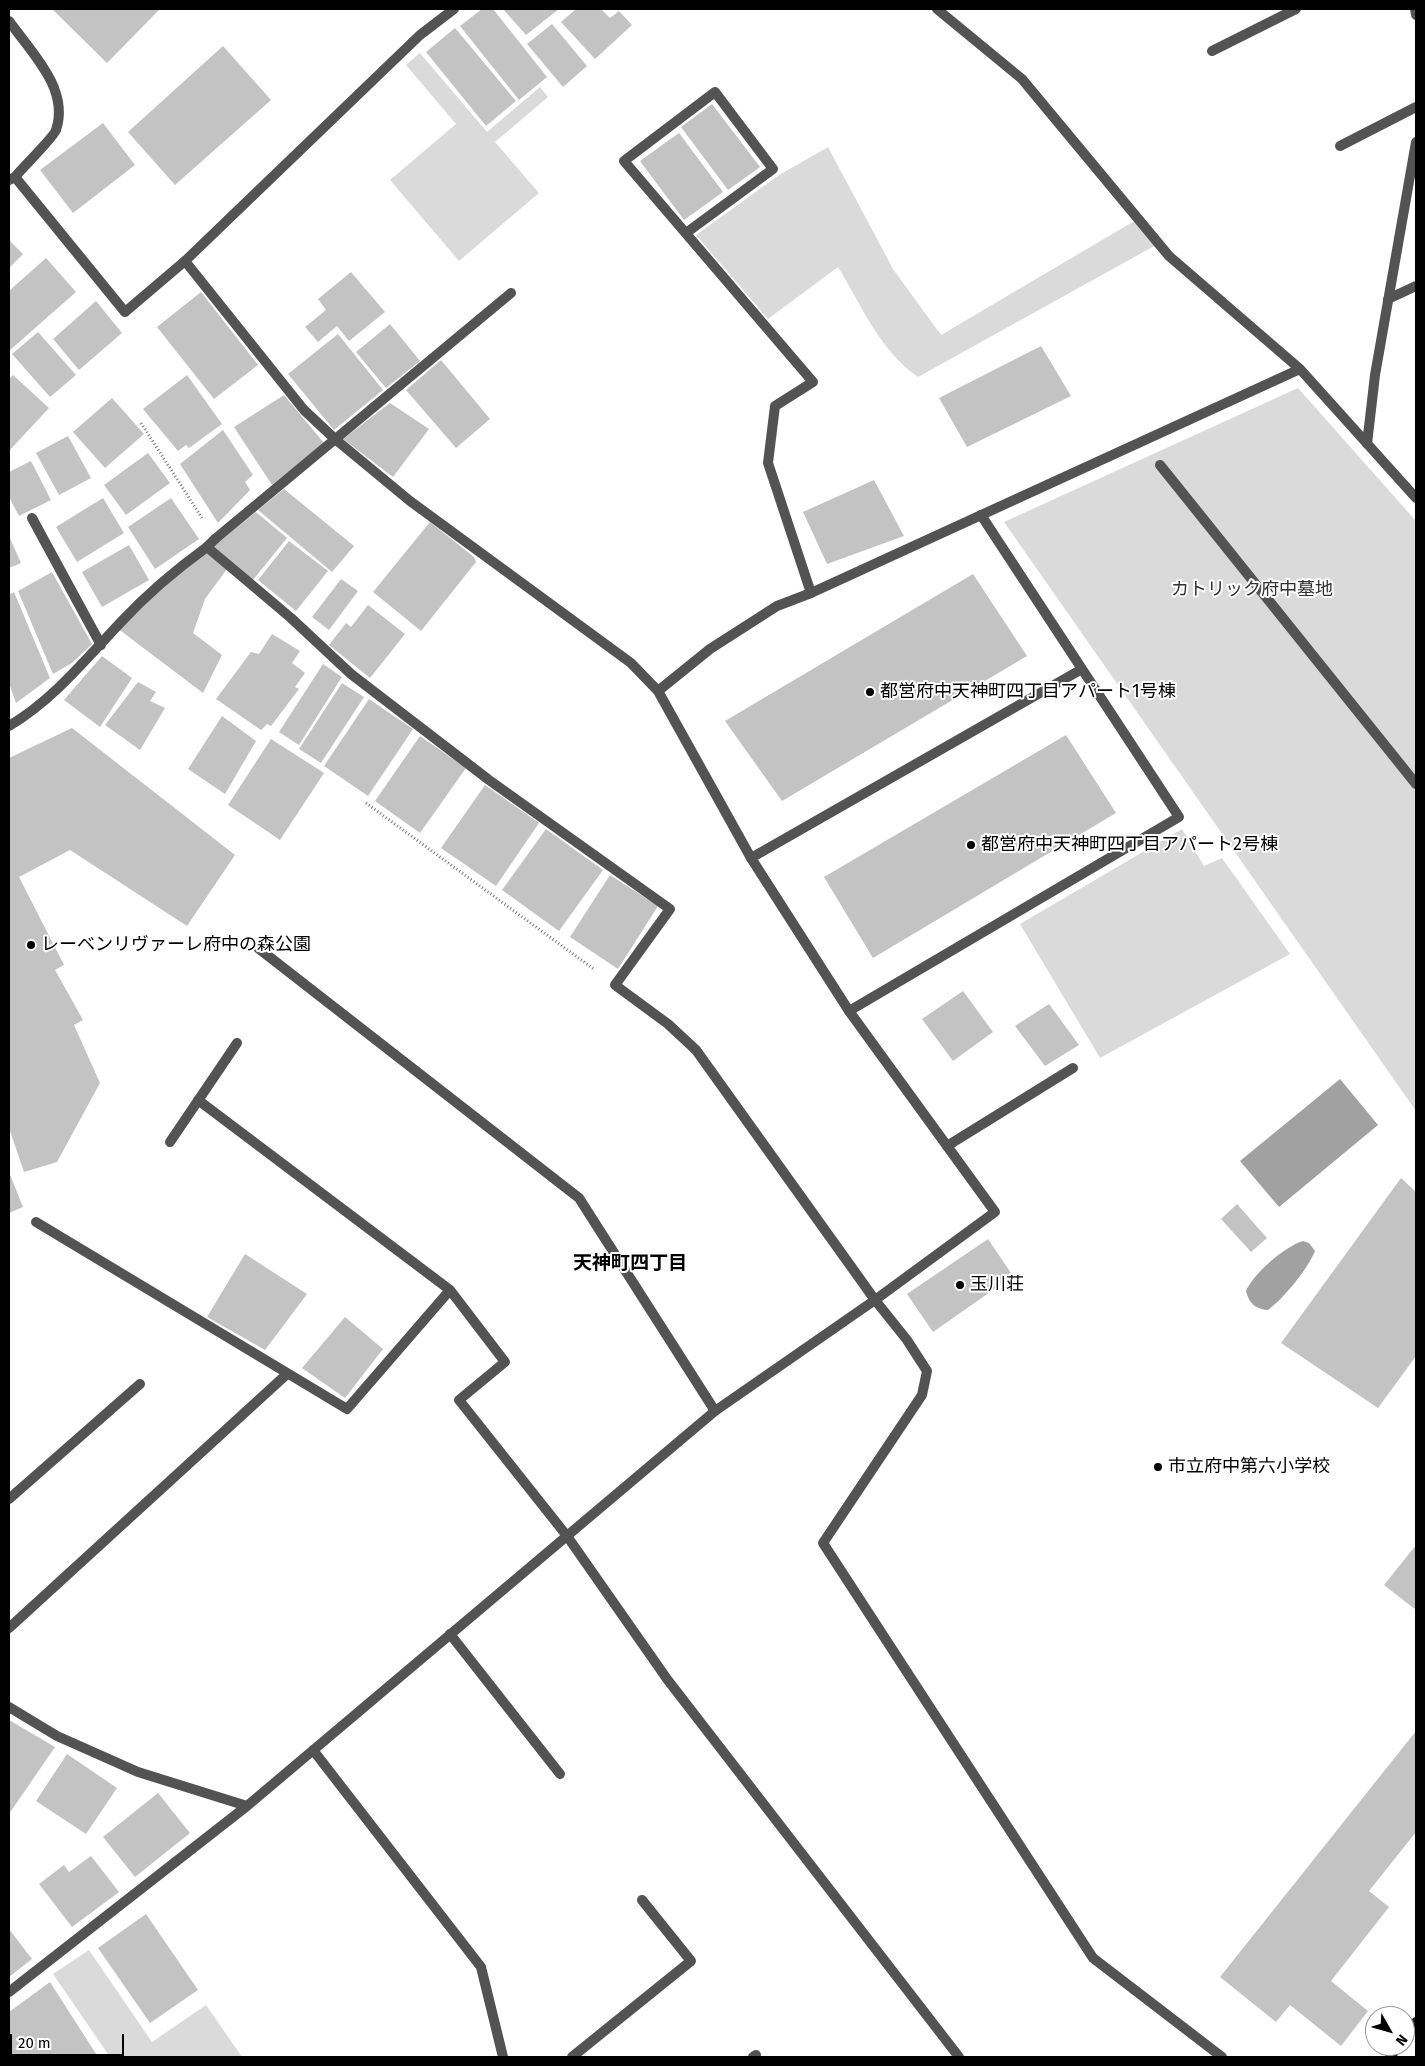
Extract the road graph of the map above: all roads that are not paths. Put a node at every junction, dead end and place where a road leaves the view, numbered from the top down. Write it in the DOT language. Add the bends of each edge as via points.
graph roads {
  1 [pos="454,9"];
  2 [pos="937,9"];
  3 [pos="1296,9"];
  4 [pos="1415,9"];
  5 [pos="1416,14"];
  6 [pos="9,21"];
  7 [pos="1212,51"];
  8 [pos="1416,107"];
  9 [pos="1416,142"];
  10 [pos="1340,146"];
  11 [pos="12,178"];
  12 [pos="686,233"];
  13 [pos="185,261"];
  14 [pos="1416,286"];
  15 [pos="511,293"];
  16 [pos="1388,300"];
  17 [pos="1300,369"];
  18 [pos="335,440"];
  19 [pos="1367,444"];
  20 [pos="1160,465"];
  21 [pos="1416,498"];
  22 [pos="981,515"];
  23 [pos="32,518"];
  24 [pos="207,547"];
  25 [pos="811,593"];
  26 [pos="101,645"];
  27 [pos="1082,669"];
  28 [pos="658,691"];
  29 [pos="9,726"];
  30 [pos="1416,784"];
  31 [pos="751,858"];
  32 [pos="258,948"];
  33 [pos="849,1011"];
  34 [pos="237,1043"];
  35 [pos="1073,1068"];
  36 [pos="198,1100"];
  37 [pos="170,1142"];
  38 [pos="947,1146"];
  39 [pos="36,1222"];
  40 [pos="450,1290"];
  41 [pos="876,1300"];
  42 [pos="288,1374"];
  43 [pos="140,1384"];
  44 [pos="716,1411"];
  45 [pos="9,1499"];
  46 [pos="567,1536"];
  47 [pos="9,1628"];
  48 [pos="450,1634"];
  49 [pos="9,1707"];
  50 [pos="313,1750"];
  51 [pos="560,1774"];
  52 [pos="247,1806"];
  53 [pos="642,1900"];
  54 [pos="9,1992"];
  55 [pos="503,2057"];
  56 [pos="572,2057"];
  57 [pos="959,2057"];
  58 [pos="1222,2057"];
  1 -- 13 [label="street" via="420,35"];
  2 -- 17 [label="street" via="1022,79 1169,256"];
  3 -- 7 [label="street"];
  4 -- 5 [label="street"];
  6 -- 11 [label="street" via="52,80 60,101 56,131"];
  8 -- 10 [label="street"];
  9 -- 16 [label="street"];
  11 -- 13 [label="street" via="126,312"];
  12 -- 12 [label="street" via="624,161 714,92 773,169"];
  12 -- 25 [label="street" via="813,382 775,406 768,463"];
  13 -- 18 [label="street" via="304,410"];
  14 -- 16 [label="street"];
  15 -- 18 [label="street"];
  16 -- 19 [label="street"];
  17 -- 19 [label="street"];
  17 -- 22 [label="street"];
  18 -- 24 [label="street"];
  18 -- 28 [label="street" via="410,501 630,663"];
  19 -- 21 [label="street"];
  20 -- 30 [label="street"];
  22 -- 25 [label="street"];
  22 -- 27 [label="street"];
  23 -- 26 [label="street"];
  24 -- 26 [label="street" via="137,606"];
  24 -- 41 [label="street" via="351,674 489,780 670,909 616,985 668,1024 696,1050"];
  25 -- 28 [label="street" via="777,606 710,649"];
  26 -- 29 [label="street" via="54,691"];
  27 -- 31 [label="street"];
  27 -- 33 [label="street" via="1179,817"];
  28 -- 31 [label="street"];
  31 -- 33 [label="street"];
  32 -- 44 [label="street" via="578,1198"];
  33 -- 38 [label="street"];
  34 -- 36 [label="street"];
  35 -- 38 [label="street"];
  36 -- 37 [label="street"];
  36 -- 40 [label="street"];
  38 -- 41 [label="street" via="994,1212"];
  39 -- 42 [label="street"];
  40 -- 42 [label="street" via="347,1410"];
  40 -- 46 [label="street" via="505,1362 459,1400"];
  41 -- 44 [label="street"];
  41 -- 58 [label="street" via="927,1371 922,1395 823,1543 1093,1958"];
  42 -- 47 [label="street"];
  43 -- 45 [label="street"];
  44 -- 46 [label="street"];
  46 -- 48 [label="street"];
  46 -- 57 [label="street" via="667,1679"];
  48 -- 50 [label="street"];
  48 -- 51 [label="street"];
  49 -- 52 [label="street" via="57,1736 138,1772"];
  50 -- 52 [label="street"];
  50 -- 55 [label="street" via="481,1967"];
  52 -- 54 [label="street"];
  53 -- 56 [label="street" via="691,1961"];
}
